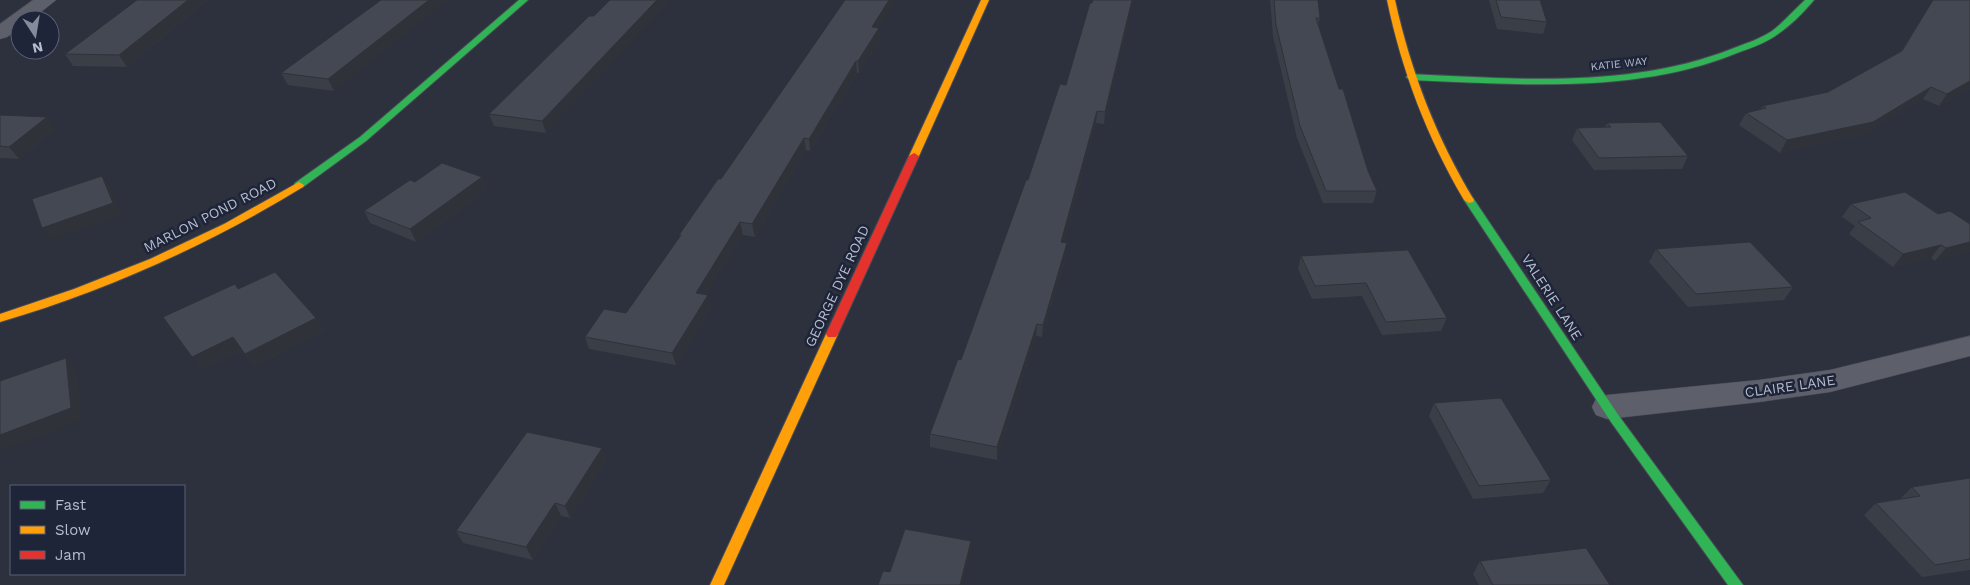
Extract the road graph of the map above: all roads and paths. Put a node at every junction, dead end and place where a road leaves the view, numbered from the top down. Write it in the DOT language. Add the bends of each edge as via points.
graph roads {
  1 [pos="46,0"];
  2 [pos="524,0"];
  3 [pos="985,0"];
  4 [pos="1391,0"];
  5 [pos="1810,0"];
  6 [pos="0,33"];
  7 [pos="1410,77"];
  8 [pos="0,318"];
  9 [pos="1970,346"];
  10 [pos="1607,407"];
  11 [pos="717,585"];
  12 [pos="1736,585"];
  1 -- 6 [label="street"];
  2 -- 8 [label="street, MARLON POND ROAD" via="344,155 298,186 182,249 112,279"];
  3 -- 11 [label="street, GEORGE DYE ROAD"];
  4 -- 7 [label="street, VALERIE LANE"];
  5 -- 7 [label="street, KATIE WAY" via="1791,22 1766,39 1738,52 1691,66 1590,80"];
  7 -- 10 [label="street, VALERIE LANE" via="1458,182"];
  9 -- 10 [label="street, CLAIRE LANE" via="1830,381"];
  10 -- 12 [label="street, VALERIE LANE" via="1676,507"];
}
